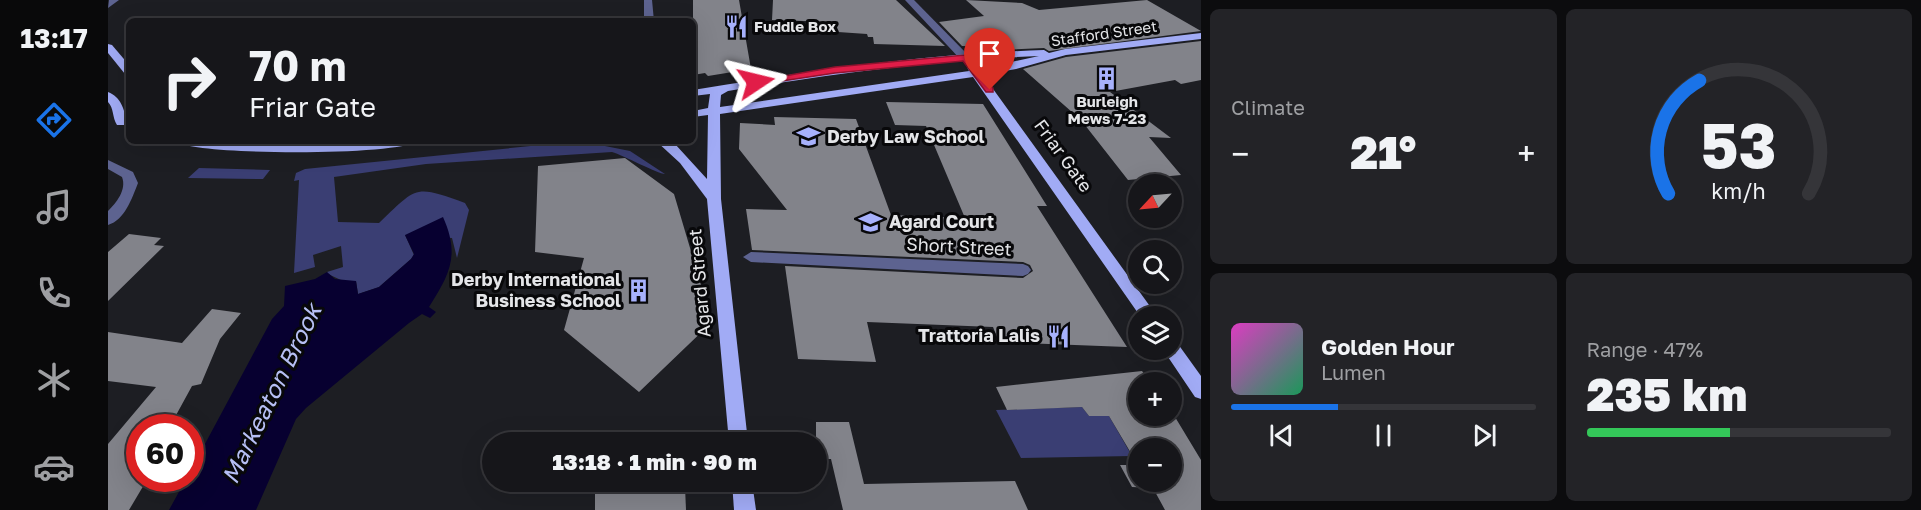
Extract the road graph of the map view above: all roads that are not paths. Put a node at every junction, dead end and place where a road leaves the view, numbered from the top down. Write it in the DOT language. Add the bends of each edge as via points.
graph roads {
  1 [pos="116,0"];
  2 [pos="648,0"];
  3 [pos="909,0"];
  4 [pos="108,6"];
  5 [pos="649,18"];
  6 [pos="1201,36"];
  7 [pos="108,48"];
  8 [pos="1065,52"];
  9 [pos="965,58"];
  10 [pos="126,69"];
  11 [pos="977,73"];
  12 [pos="726,87"];
  13 [pos="696,92"];
  14 [pos="108,95"];
  15 [pos="713,112"];
  16 [pos="696,114"];
  17 [pos="108,115"];
  18 [pos="125,124"];
  19 [pos="205,144"];
  20 [pos="372,144"];
  21 [pos="666,144"];
  22 [pos="108,164"];
  23 [pos="714,199"];
  24 [pos="108,220"];
  25 [pos="751,257"];
  26 [pos="1023,270"];
  27 [pos="1142,306"];
  28 [pos="1180,360"];
  29 [pos="1201,391"];
  30 [pos="737,432"];
  31 [pos="743,492"];
  32 [pos="745,510"];
  1 -- 4 [label="street"];
  2 -- 5 [label="street"];
  3 -- 9 [label="street, Friar Gate"];
  6 -- 8 [label="main road, Stafford Street"];
  7 -- 10 [label="main road"];
  8 -- 9 [label="main road"];
  8 -- 11 [label="main road, Stafford Street"];
  9 -- 11 [label="main road, Friar Gate"];
  9 -- 12 [label="main road" via="835,70"];
  11 -- 15 [label="main road, Stafford Street"];
  11 -- 27 [label="main road, Friar Gate"];
  12 -- 13 [label="main road"];
  12 -- 15 [label="main road" via="716,93"];
  14 -- 18 [label="main road"];
  15 -- 16 [label="main road, Stafford Street"];
  15 -- 23 [label="main road"];
  17 -- 18 [label="main road"];
  19 -- 20 [label="main road" via="294,150"];
  21 -- 23 [label="main road, Agard Street" via="686,159"];
  22 -- 24 [label="street" via="128,175 131,183 124,203"];
  23 -- 30 [label="main road, Agard Street"];
  25 -- 26 [label="street, Short Street"];
  28 -- 29 [label="main road"];
  31 -- 32 [label="main road"];
}
